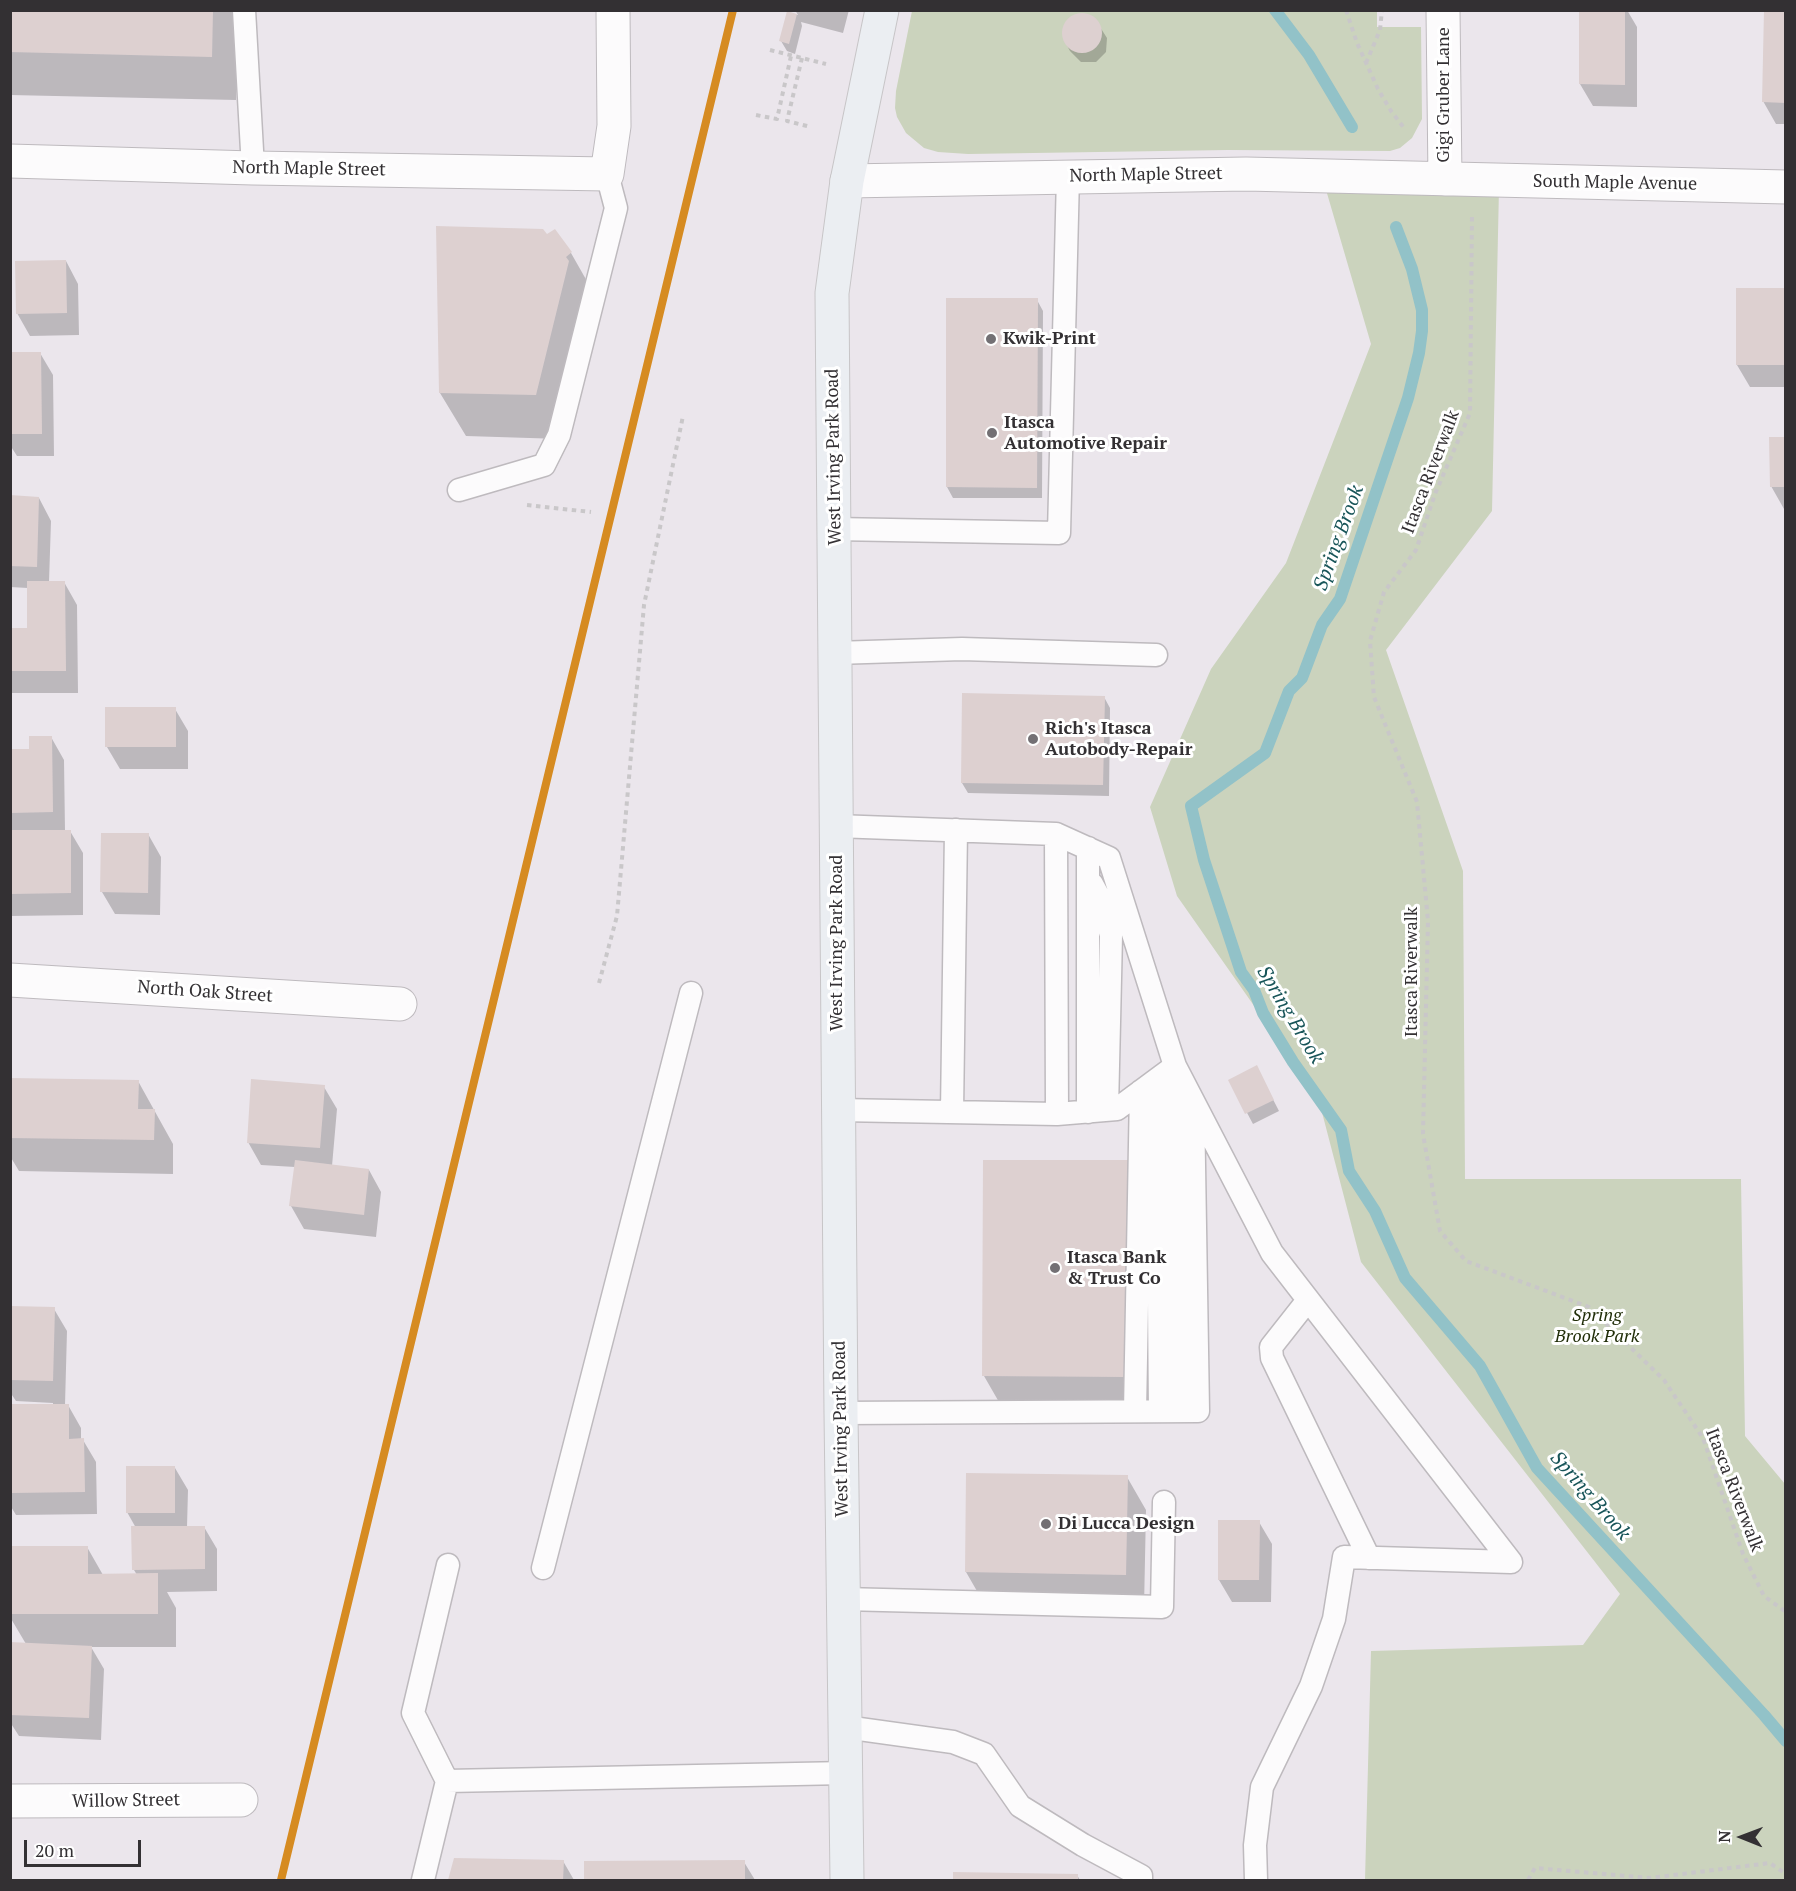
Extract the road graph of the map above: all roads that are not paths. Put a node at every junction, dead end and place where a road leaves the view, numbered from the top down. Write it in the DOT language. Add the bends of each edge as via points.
graph roads {
  1 [pos="244,10"];
  2 [pos="613,10"];
  3 [pos="882,10"];
  4 [pos="1443,10"];
  5 [pos="10,161"];
  6 [pos="253,168"];
  7 [pos="608,174"];
  8 [pos="1068,176"];
  9 [pos="1444,179"];
  10 [pos="847,181"];
  11 [pos="1785,187"];
  12 [pos="459,489"];
  13 [pos="834,529"];
  14 [pos="835,653"];
  15 [pos="1156,655"];
  16 [pos="836,826"];
  17 [pos="956,830"];
  18 [pos="1056,834"];
  19 [pos="1088,848"];
  20 [pos="10,980"];
  21 [pos="692,993"];
  22 [pos="400,1004"];
  23 [pos="1175,1066"];
  24 [pos="1149,1085"];
  25 [pos="1193,1100"];
  26 [pos="838,1110"];
  27 [pos="1097,1111"];
  28 [pos="952,1112"];
  29 [pos="1057,1114"];
  30 [pos="1308,1300"];
  31 [pos="1135,1411"];
  32 [pos="1171,1411"];
  33 [pos="841,1413"];
  34 [pos="1164,1502"];
  35 [pos="1369,1558"];
  36 [pos="448,1565"];
  37 [pos="543,1568"];
  38 [pos="843,1599"];
  39 [pos="845,1727"];
  40 [pos="846,1773"];
  41 [pos="447,1781"];
  42 [pos="241,1800"];
  43 [pos="10,1801"];
  44 [pos="423,1881"];
  45 [pos="847,1881"];
  46 [pos="1141,1881"];
  47 [pos="1256,1881"];
  1 -- 6 [label="lane"];
  2 -- 7 [label="street" via="614,126"];
  3 -- 10 [label="main road, West Irving Park Road"];
  4 -- 9 [label="street, Gigi Gruber Lane"];
  5 -- 6 [label="street, North Maple Street"];
  6 -- 7 [label="street, North Maple Street"];
  7 -- 12 [label="lane" via="616,208 559,435 544,465"];
  8 -- 9 [label="street, North Maple Street" via="1246,174"];
  8 -- 10 [label="street, North Maple Street"];
  8 -- 13 [label="lane" via="1059,533"];
  9 -- 11 [label="street, South Maple Avenue"];
  10 -- 13 [label="main road, West Irving Park Road" via="832,293"];
  13 -- 14 [label="main road, West Irving Park Road"];
  14 -- 15 [label="lane" via="962,649"];
  14 -- 16 [label="main road, West Irving Park Road"];
  16 -- 17 [label="lane"];
  16 -- 26 [label="main road, West Irving Park Road"];
  17 -- 18 [label="lane"];
  17 -- 28 [label="lane"];
  18 -- 19 [label="lane"];
  18 -- 29 [label="lane"];
  19 -- 23 [label="lane" via="1109,858"];
  19 -- 27 [label="lane" via="1088,876 1111,935"];
  20 -- 22 [label="street, North Oak Street"];
  21 -- 37 [label="lane"];
  23 -- 24 [label="lane"];
  23 -- 25 [label="lane"];
  23 -- 32 [label="lane"];
  24 -- 27 [label="lane" via="1117,1109"];
  24 -- 31 [label="lane"];
  24 -- 32 [label="lane"];
  25 -- 30 [label="lane" via="1272,1253"];
  25 -- 32 [label="lane" via="1198,1411"];
  26 -- 28 [label="lane"];
  26 -- 33 [label="main road, West Irving Park Road"];
  27 -- 29 [label="lane"];
  28 -- 29 [label="lane"];
  30 -- 35 [label="lane" via="1271,1347 1272,1358"];
  30 -- 35 [label="lane" via="1511,1562"];
  31 -- 32 [label="lane"];
  31 -- 33 [label="lane"];
  33 -- 38 [label="main road, West Irving Park Road"];
  34 -- 38 [label="lane" via="1162,1607"];
  35 -- 47 [label="lane" via="1344,1557 1334,1619 1311,1686 1262,1787 1255,1845"];
  36 -- 41 [label="lane" via="413,1713"];
  38 -- 39 [label="main road, West Irving Park Road"];
  39 -- 40 [label="main road, West Irving Park Road"];
  39 -- 46 [label="lane" via="953,1742 984,1754 1020,1806 1141,1876"];
  40 -- 41 [label="lane"];
  40 -- 45 [label="main road, West Irving Park Road"];
  41 -- 44 [label="lane"];
  42 -- 43 [label="street, Willow Street"];
}
